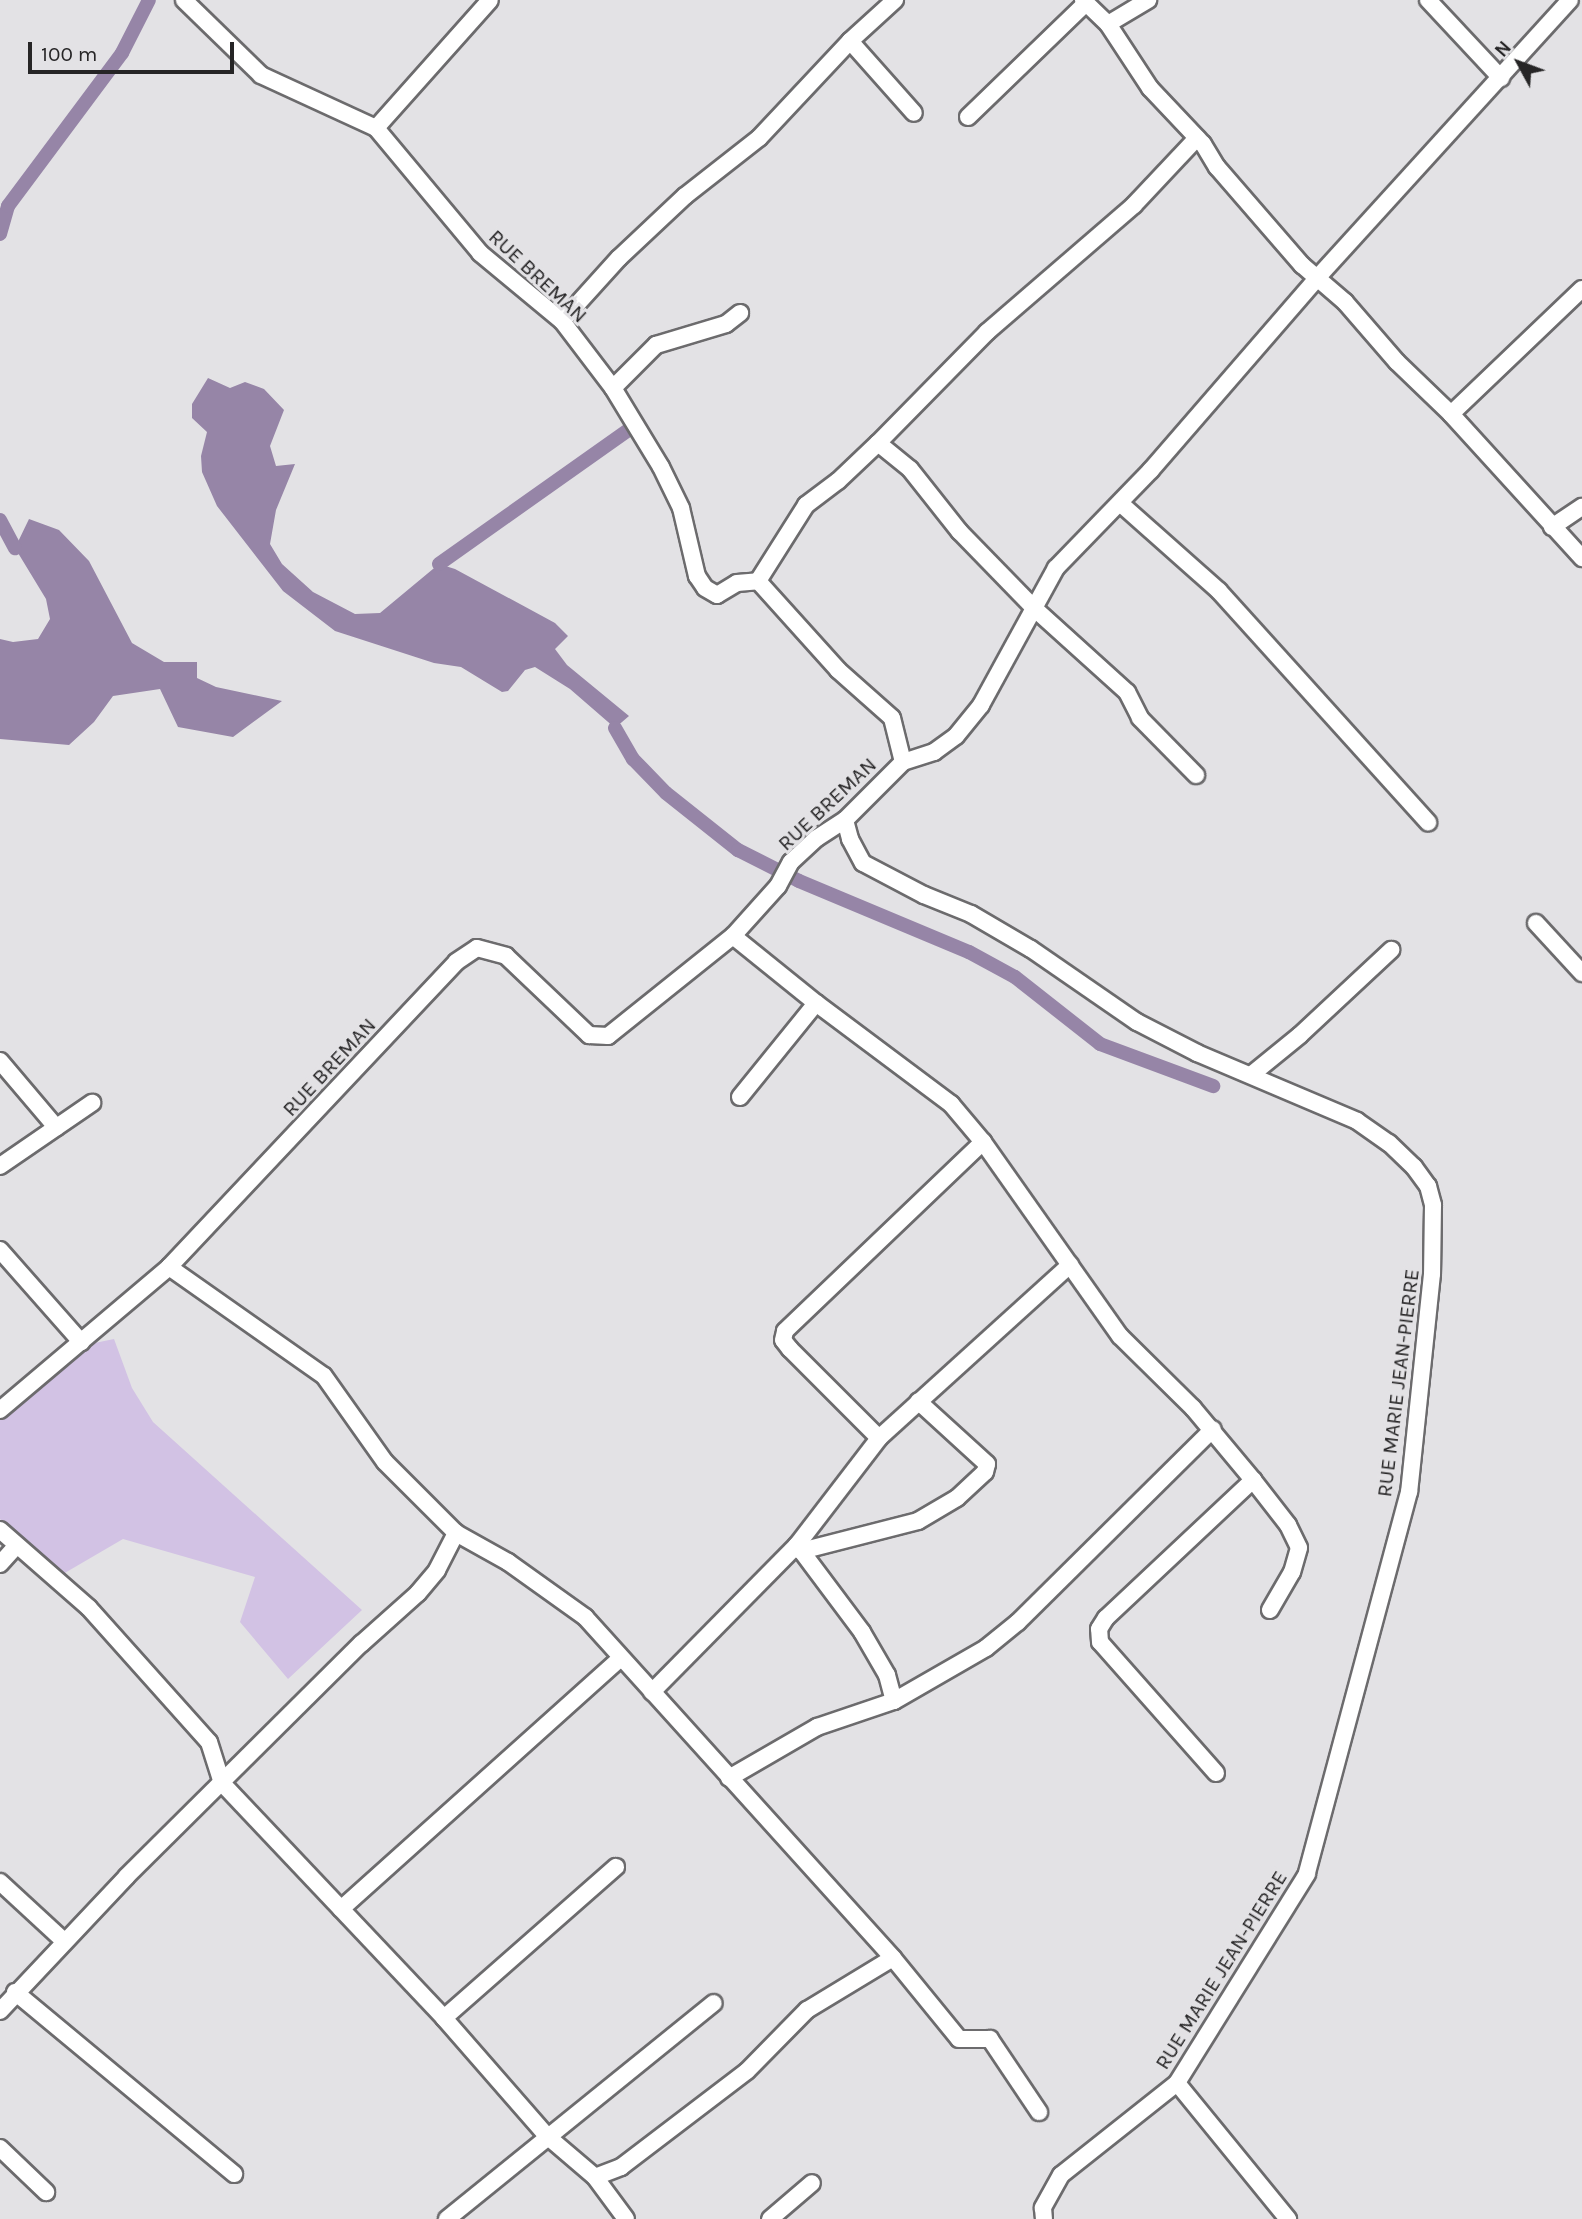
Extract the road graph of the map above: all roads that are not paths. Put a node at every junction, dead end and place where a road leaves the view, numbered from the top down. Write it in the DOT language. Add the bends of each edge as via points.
graph roads {
  1 [pos="184,0"];
  2 [pos="491,0"];
  3 [pos="895,0"];
  4 [pos="1148,0"];
  5 [pos="1429,0"];
  6 [pos="1570,0"];
  7 [pos="1084,1"];
  8 [pos="1108,24"];
  9 [pos="850,41"];
  10 [pos="1501,78"];
  11 [pos="914,113"];
  12 [pos="968,117"];
  13 [pos="376,128"];
  14 [pos="1197,138"];
  15 [pos="1318,278"];
  16 [pos="1582,289"];
  17 [pos="740,313"];
  18 [pos="562,321"];
  19 [pos="613,388"];
  20 [pos="1451,414"];
  21 [pos="878,443"];
  22 [pos="1120,503"];
  23 [pos="1582,507"];
  24 [pos="1552,527"];
  25 [pos="1582,558"];
  26 [pos="758,581"];
  27 [pos="1035,609"];
  28 [pos="903,762"];
  29 [pos="1196,775"];
  30 [pos="845,820"];
  31 [pos="1428,822"];
  32 [pos="1536,923"];
  33 [pos="733,936"];
  34 [pos="1391,950"];
  35 [pos="1582,973"];
  36 [pos="816,1003"];
  37 [pos="0,1061"];
  38 [pos="1251,1075"];
  39 [pos="740,1097"];
  40 [pos="92,1103"];
  41 [pos="56,1128"];
  42 [pos="983,1142"];
  43 [pos="0,1166"];
  44 [pos="0,1250"];
  45 [pos="1070,1265"];
  46 [pos="169,1267"];
  47 [pos="81,1342"];
  48 [pos="918,1401"];
  49 [pos="0,1410"];
  50 [pos="1213,1429"];
  51 [pos="879,1438"];
  52 [pos="1253,1480"];
  53 [pos="0,1530"];
  54 [pos="456,1533"];
  55 [pos="17,1545"];
  56 [pos="799,1548"];
  57 [pos="0,1564"];
  58 [pos="1270,1610"];
  59 [pos="621,1658"];
  60 [pos="652,1692"];
  61 [pos="894,1701"];
  62 [pos="1216,1773"];
  63 [pos="729,1778"];
  64 [pos="222,1783"];
  65 [pos="616,1867"];
  66 [pos="0,1882"];
  67 [pos="341,1909"];
  68 [pos="64,1941"];
  69 [pos="893,1958"];
  70 [pos="15,1992"];
  71 [pos="713,2003"];
  72 [pos="0,2011"];
  73 [pos="444,2018"];
  74 [pos="1177,2083"];
  75 [pos="1040,2112"];
  76 [pos="547,2136"];
  77 [pos="0,2148"];
  78 [pos="234,2174"];
  79 [pos="595,2177"];
  80 [pos="812,2183"];
  81 [pos="46,2192"];
  82 [pos="447,2219"];
  83 [pos="626,2219"];
  84 [pos="770,2219"];
  85 [pos="1044,2219"];
  86 [pos="1288,2219"];
  1 -- 13 [label="street, RUE BREMAN" via="261,75"];
  2 -- 13 [label="street"];
  3 -- 9 [label="street"];
  4 -- 8 [label="street"];
  5 -- 10 [label="street"];
  6 -- 10 [label="street"];
  7 -- 8 [label="street"];
  7 -- 12 [label="street"];
  8 -- 14 [label="street" via="1150,88"];
  9 -- 11 [label="street"];
  9 -- 18 [label="street" via="759,138 685,196"];
  10 -- 15 [label="street"];
  13 -- 18 [label="street, RUE BREMAN" via="480,253"];
  14 -- 15 [label="street" via="1276,236"];
  14 -- 21 [label="street" via="1134,205 988,332"];
  15 -- 20 [label="street"];
  15 -- 22 [label="street"];
  16 -- 20 [label="street"];
  17 -- 19 [label="street" via="726,324 656,345"];
  18 -- 19 [label="street, RUE BREMAN"];
  19 -- 26 [label="street, RUE BREMAN" via="681,508 697,576 705,588 717,595 737,583"];
  20 -- 24 [label="street"];
  21 -- 26 [label="street" via="806,505"];
  21 -- 27 [label="street" via="910,470 960,531"];
  22 -- 27 [label="street" via="1056,568"];
  22 -- 31 [label="street" via="1219,591"];
  23 -- 24 [label="street"];
  24 -- 25 [label="street"];
  26 -- 28 [label="street, RUE BREMAN" via="838,670 892,718"];
  27 -- 28 [label="street" via="981,705 956,736 934,752"];
  27 -- 29 [label="street" via="1127,692 1140,718"];
  28 -- 30 [label="street, RUE BREMAN"];
  30 -- 33 [label="street, RUE BREMAN" via="791,862 778,886"];
  30 -- 38 [label="street, RUE MARIE JEAN-PIERRE" via="863,863 971,914 1137,1022 1197,1054"];
  32 -- 35 [label="street"];
  33 -- 36 [label="street"];
  33 -- 46 [label="street, RUE BREMAN" via="608,1036 589,1035 506,956 477,948 456,962"];
  34 -- 38 [label="street"];
  36 -- 39 [label="street"];
  36 -- 42 [label="street" via="951,1104"];
  37 -- 41 [label="street"];
  38 -- 74 [label="street, RUE MARIE JEAN-PIERRE" via="1357,1121 1414,1167 1433,1205 1432,1275 1409,1492 1307,1874"];
  40 -- 41 [label="street"];
  41 -- 43 [label="street"];
  42 -- 45 [label="street"];
  42 -- 51 [label="street" via="785,1331 783,1340 790,1349"];
  44 -- 47 [label="street"];
  45 -- 48 [label="street"];
  45 -- 50 [label="street" via="1120,1336"];
  46 -- 47 [label="street, RUE BREMAN"];
  46 -- 54 [label="street" via="324,1376 385,1462"];
  47 -- 49 [label="street, RUE BREMAN"];
  48 -- 51 [label="street"];
  48 -- 56 [label="street" via="986,1464 985,1472 957,1498 918,1521"];
  50 -- 52 [label="street"];
  50 -- 61 [label="street" via="1018,1622 986,1648"];
  51 -- 56 [label="street"];
  52 -- 58 [label="street" via="1287,1525 1298,1548 1292,1572"];
  52 -- 62 [label="street" via="1099,1629 1100,1642"];
  53 -- 55 [label="street"];
  54 -- 59 [label="street" via="508,1562 585,1617"];
  54 -- 64 [label="street" via="437,1570 418,1593"];
  55 -- 57 [label="street"];
  55 -- 64 [label="street" via="89,1608 209,1742"];
  56 -- 60 [label="street"];
  56 -- 61 [label="street" via="862,1632 887,1675"];
  59 -- 60 [label="street"];
  59 -- 67 [label="street"];
  60 -- 63 [label="street"];
  61 -- 63 [label="street" via="817,1727"];
  63 -- 69 [label="street"];
  64 -- 67 [label="street"];
  64 -- 68 [label="street"];
  65 -- 73 [label="street"];
  66 -- 68 [label="street"];
  67 -- 73 [label="street"];
  68 -- 70 [label="street"];
  69 -- 75 [label="street" via="960,2039 990,2039"];
  69 -- 79 [label="street" via="807,2010 747,2071 621,2167"];
  70 -- 72 [label="street"];
  70 -- 78 [label="street"];
  71 -- 76 [label="street"];
  73 -- 76 [label="street"];
  74 -- 85 [label="street, RUE MARIE JEAN-PIERRE" via="1061,2175 1043,2208"];
  74 -- 86 [label="street"];
  76 -- 79 [label="street"];
  76 -- 82 [label="street"];
  77 -- 81 [label="street"];
  79 -- 83 [label="street"];
  80 -- 84 [label="street"];
}
